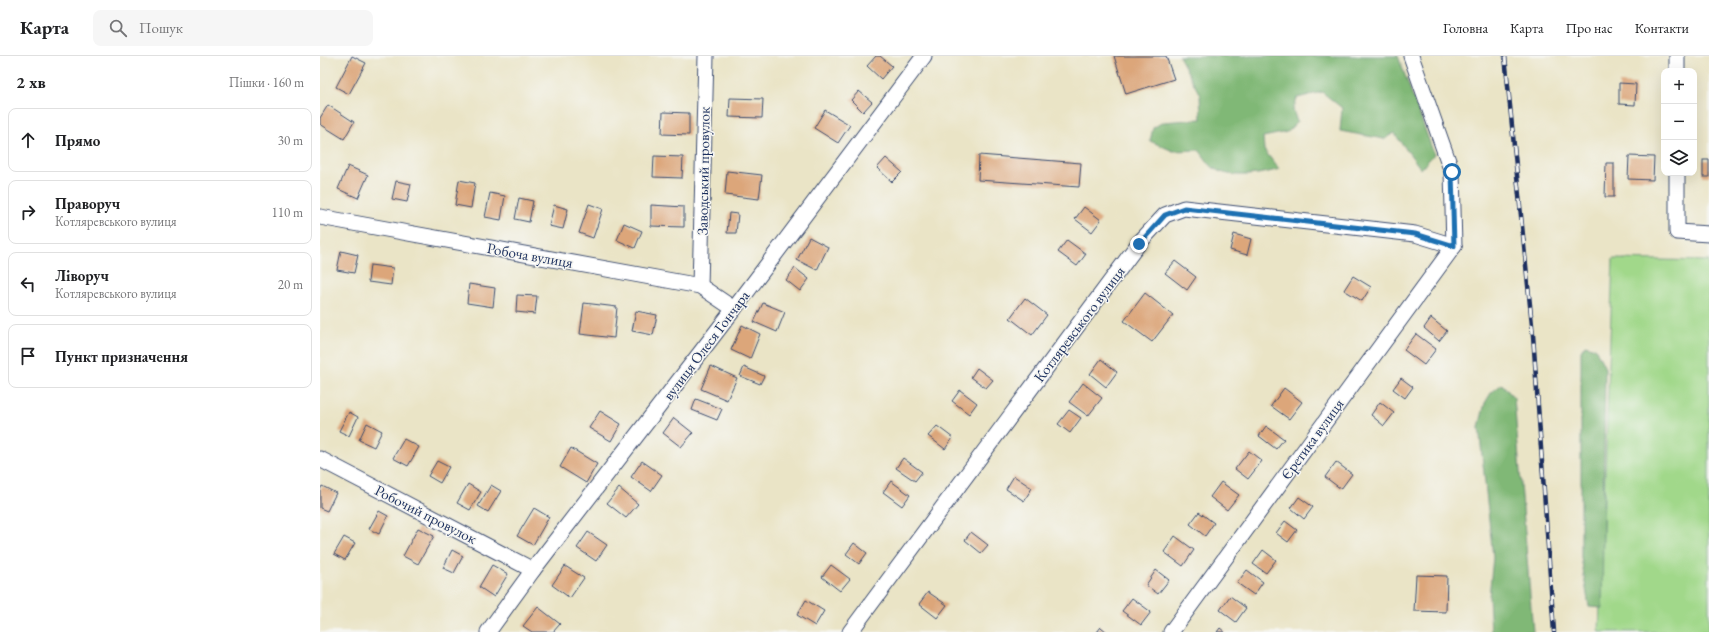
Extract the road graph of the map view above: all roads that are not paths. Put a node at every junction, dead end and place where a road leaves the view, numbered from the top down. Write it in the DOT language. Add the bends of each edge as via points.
graph roads {
  1 [pos="706,56"];
  2 [pos="924,56"];
  3 [pos="1412,56"];
  4 [pos="1677,56"];
  5 [pos="1677,68"];
  6 [pos="1677,176"];
  7 [pos="320,217"];
  8 [pos="1709,234"];
  9 [pos="1454,246"];
  10 [pos="700,286"];
  11 [pos="734,309"];
  12 [pos="320,459"];
  13 [pos="533,570"];
  14 [pos="488,632"];
  15 [pos="850,632"];
  16 [pos="1171,632"];
  1 -- 10 [label="street, Заводський провулок"];
  2 -- 11 [label="street, вулиця Олеся Гончара"];
  3 -- 9 [label="street" via="1452,172"];
  4 -- 5 [label="street"];
  6 -- 8 [label="street" via="1677,232"];
  7 -- 10 [label="street, Робоча вулиця"];
  9 -- 15 [label="street, Котляревського вулиця" via="1415,234 1184,208 1165,215 1139,244"];
  9 -- 16 [label="street, Єретика вулиця"];
  10 -- 11 [label="street, Робоча вулиця"];
  11 -- 13 [label="street, вулиця Олеся Гончара"];
  12 -- 13 [label="street, Робочий провулок"];
  13 -- 14 [label="street, вулиця Олеся Гончара"];
}
